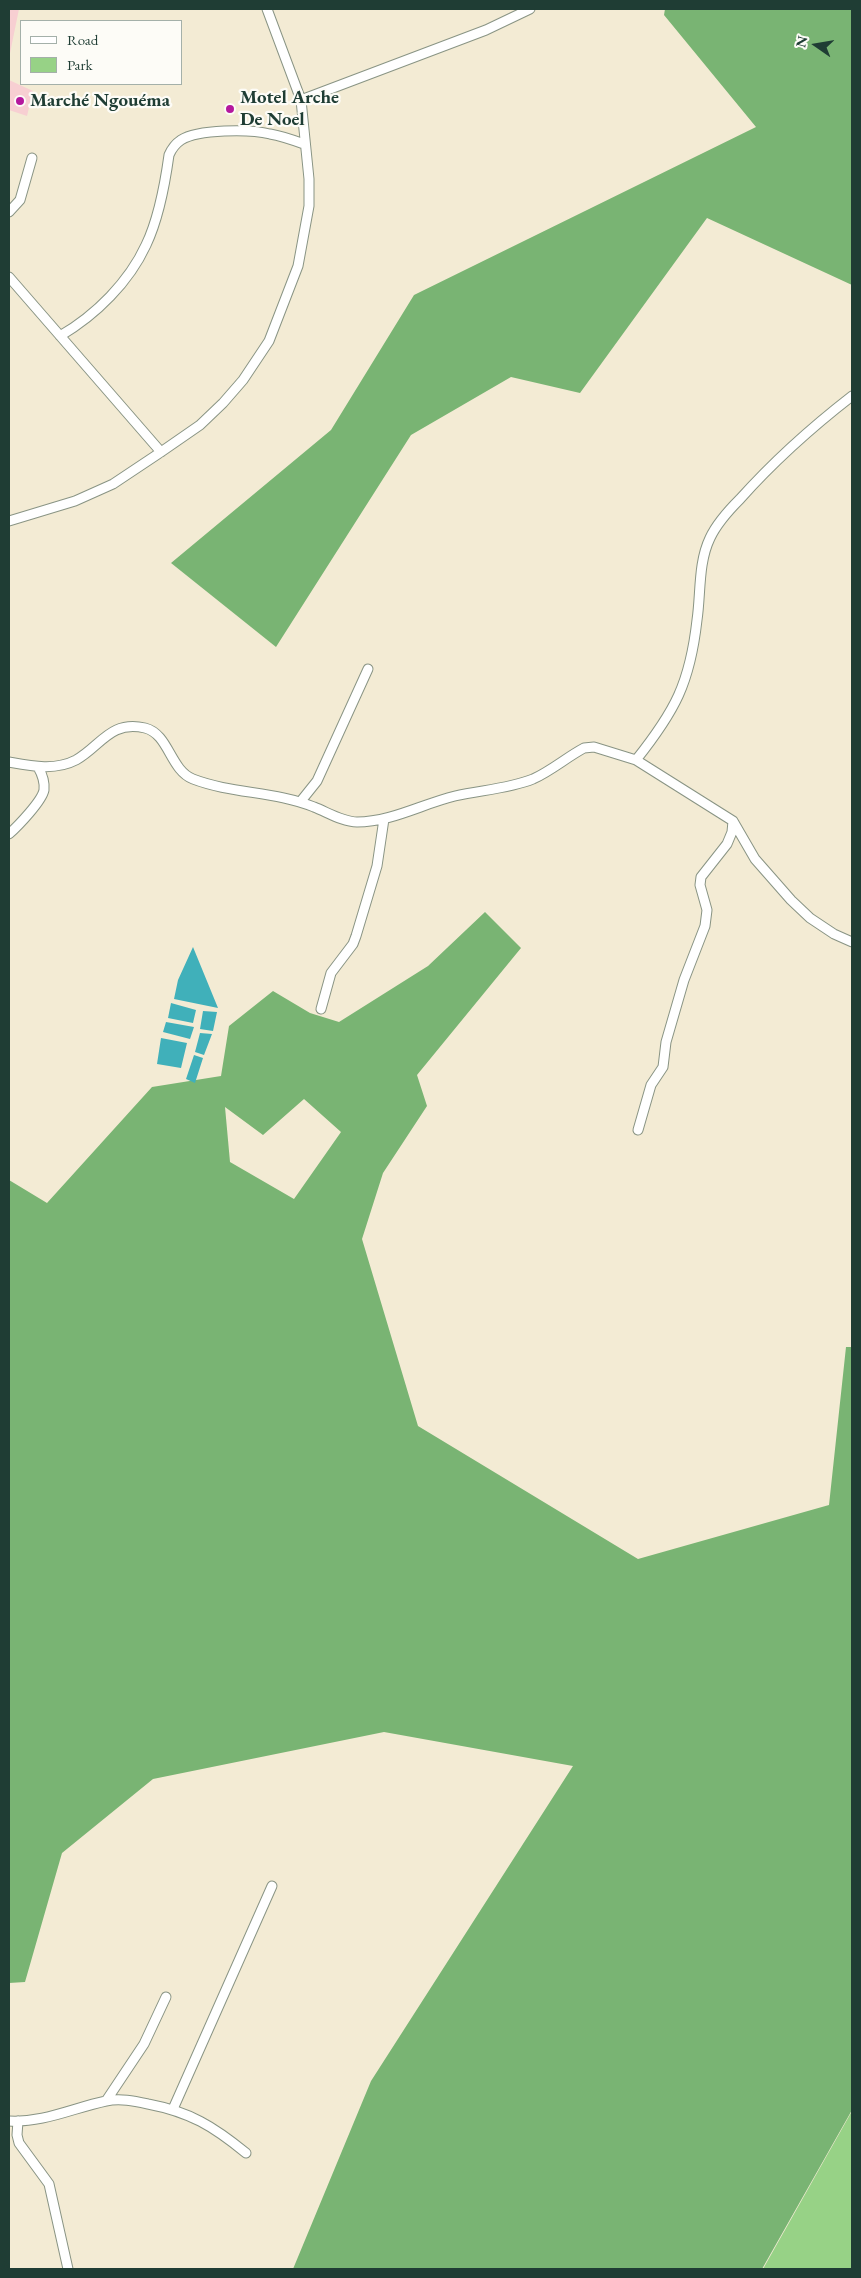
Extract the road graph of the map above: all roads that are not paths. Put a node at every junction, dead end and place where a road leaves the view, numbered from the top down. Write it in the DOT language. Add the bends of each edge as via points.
graph roads {
  1 [pos="267,9"];
  2 [pos="530,9"];
  3 [pos="301,100"];
  4 [pos="304,144"];
  5 [pos="32,158"];
  6 [pos="9,212"];
  7 [pos="9,277"];
  8 [pos="60,336"];
  9 [pos="852,396"];
  10 [pos="161,452"];
  11 [pos="9,521"];
  12 [pos="368,669"];
  13 [pos="636,760"];
  14 [pos="9,762"];
  15 [pos="38,767"];
  16 [pos="301,801"];
  17 [pos="384,819"];
  18 [pos="734,822"];
  19 [pos="9,834"];
  20 [pos="852,942"];
  21 [pos="321,1009"];
  22 [pos="638,1130"];
  23 [pos="272,1886"];
  24 [pos="166,1997"];
  25 [pos="106,2101"];
  26 [pos="172,2109"];
  27 [pos="14,2121"];
  28 [pos="246,2153"];
  29 [pos="68,2269"];
  1 -- 3 [label="street"];
  2 -- 3 [label="street" via="486,30"];
  3 -- 4 [label="street"];
  4 -- 8 [label="street" via="269,133 242,131 202,133 182,138 169,155 147,244 131,270 88,318"];
  4 -- 10 [label="street" via="309,179 306,228 298,266 269,341 223,403 200,425"];
  5 -- 6 [label="street" via="20,200"];
  7 -- 8 [label="street"];
  8 -- 10 [label="street"];
  9 -- 13 [label="street" via="759,477 710,536 704,552 697,621 686,679 674,707"];
  10 -- 11 [label="street" via="113,484 75,501"];
  12 -- 16 [label="street" via="317,781"];
  13 -- 17 [label="street" via="594,746 584,748 536,778 517,785 455,796"];
  13 -- 18 [label="street"];
  14 -- 15 [label="street"];
  15 -- 16 [label="street" via="76,760 114,731 127,727 146,728 156,734 179,771 188,777 204,783"];
  15 -- 19 [label="street" via="43,776 44,792"];
  16 -- 17 [label="street" via="356,822"];
  17 -- 21 [label="street" via="377,866 356,936 330,973"];
  18 -- 20 [label="street" via="755,859 791,900 834,934"];
  18 -- 22 [label="street" via="727,844 701,877 707,910 705,926 684,980 666,1042 663,1067 651,1085"];
  23 -- 26 [label="street"];
  24 -- 25 [label="street" via="144,2044"];
  25 -- 26 [label="street" via="131,2100"];
  25 -- 27 [label="street" via="41,2120"];
  26 -- 28 [label="street" via="197,2118"];
  27 -- 29 [label="street" via="19,2143 49,2184"];
}
